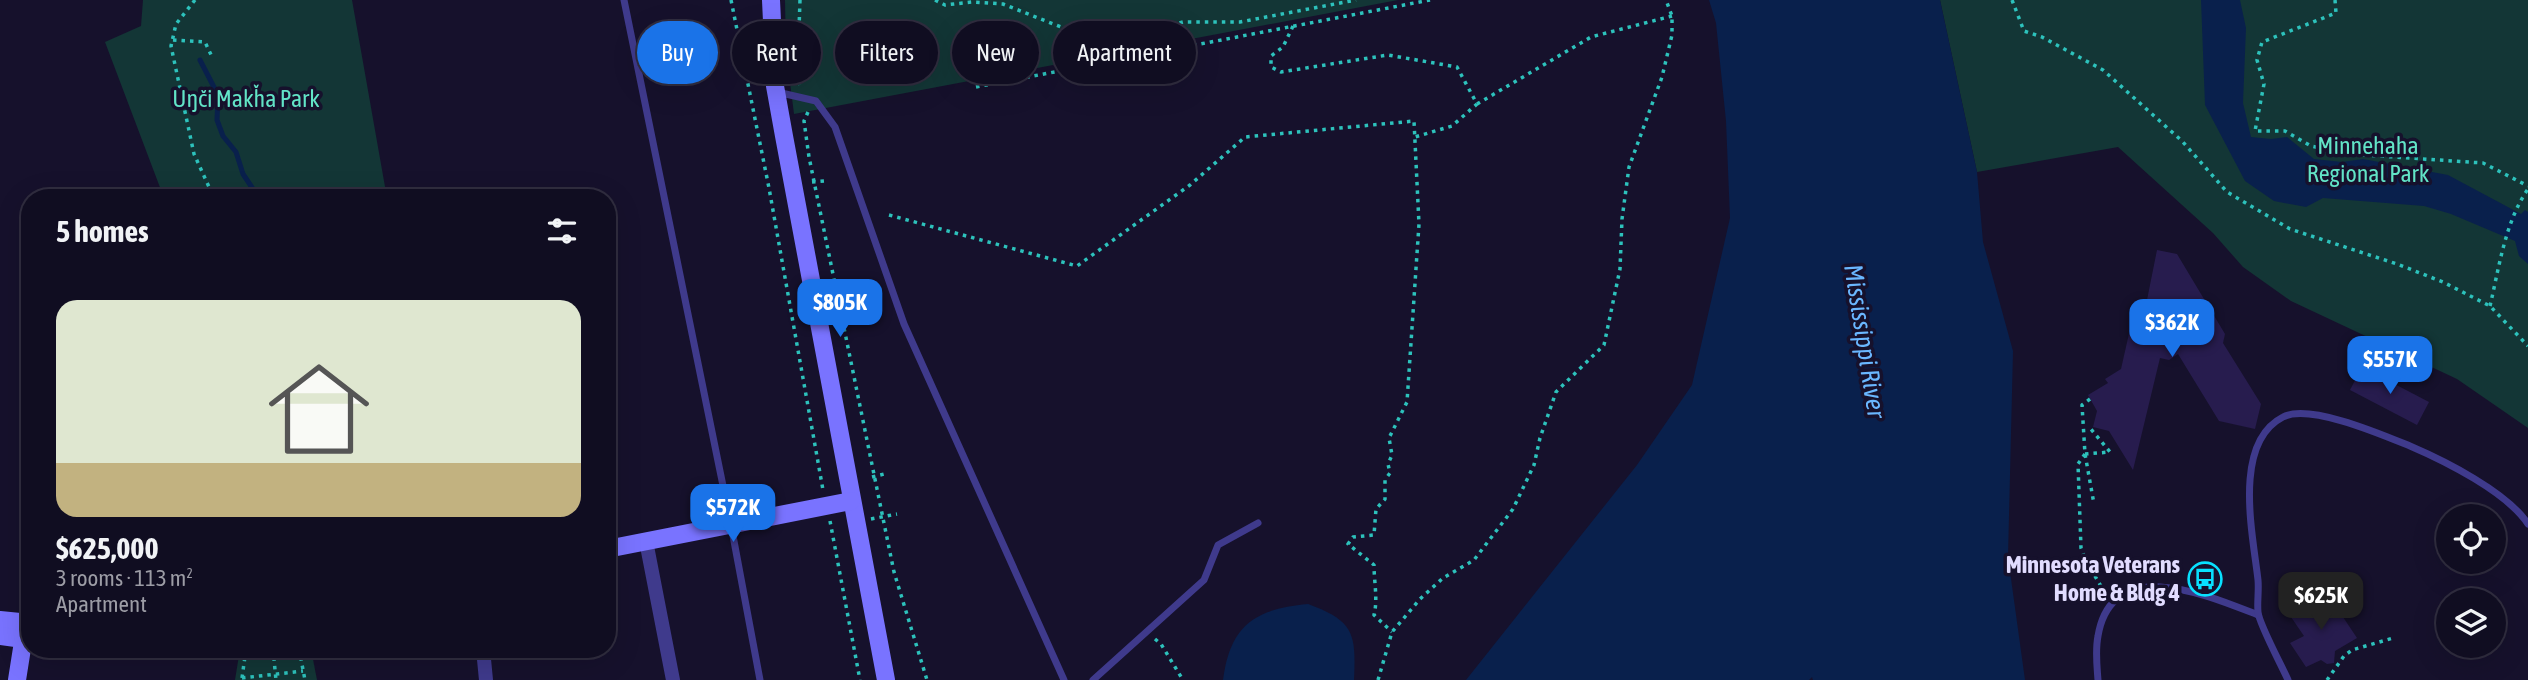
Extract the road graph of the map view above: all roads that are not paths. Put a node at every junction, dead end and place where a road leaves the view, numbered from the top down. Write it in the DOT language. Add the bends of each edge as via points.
graph roads {
  1 [pos="624,0"];
  2 [pos="771,0"];
  3 [pos="776,91"];
  4 [pos="851,501"];
  5 [pos="1258,523"];
  6 [pos="2528,524"];
  7 [pos="732,525"];
  8 [pos="646,541"];
  9 [pos="616,547"];
  10 [pos="2258,615"];
  11 [pos="0,620"];
  12 [pos="21,633"];
  13 [pos="0,636"];
  14 [pos="21,636"];
  15 [pos="22,658"];
  16 [pos="484,658"];
  17 [pos="17,680"];
  18 [pos="486,680"];
  19 [pos="673,680"];
  20 [pos="760,680"];
  21 [pos="886,680"];
  22 [pos="1065,680"];
  23 [pos="1093,680"];
  24 [pos="2098,680"];
  25 [pos="2288,680"];
  1 -- 7 [label="lane"];
  2 -- 3 [label="street"];
  3 -- 4 [label="street"];
  3 -- 22 [label="lane" via="816,101 835,127 904,324"];
  4 -- 7 [label="street"];
  4 -- 21 [label="street"];
  5 -- 23 [label="lane" via="1218,545 1204,580"];
  6 -- 10 [label="lane" via="2494,494 2436,457 2346,421 2296,413 2283,416 2261,438 2251,468"];
  7 -- 8 [label="street"];
  7 -- 20 [label="lane"];
  8 -- 9 [label="street"];
  8 -- 19 [label="street"];
  10 -- 24 [label="lane" via="2170,586 2124,592 2098,634"];
  10 -- 25 [label="lane"];
  11 -- 12 [label="street"];
  13 -- 14 [label="street"];
  15 -- 17 [label="street"];
  16 -- 18 [label="street"];
}
